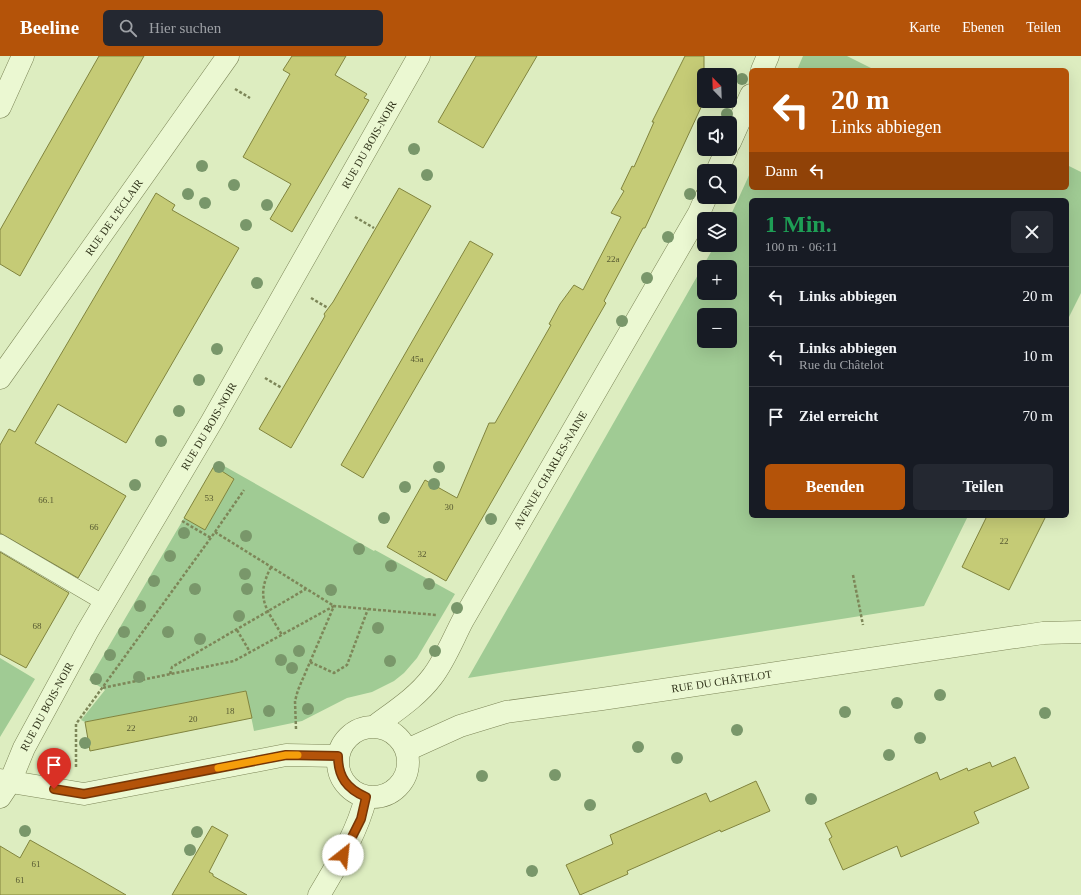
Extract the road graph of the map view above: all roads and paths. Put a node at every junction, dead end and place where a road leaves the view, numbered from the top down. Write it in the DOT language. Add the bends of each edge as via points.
graph roads {
  1 [pos="23,56"];
  2 [pos="228,56"];
  3 [pos="419,56"];
  4 [pos="768,56"];
  5 [pos="763,68"];
  6 [pos="241,92"];
  7 [pos="250,98"];
  8 [pos="749,99"];
  9 [pos="0,107"];
  10 [pos="737,126"];
  11 [pos="702,204"];
  12 [pos="358,219"];
  13 [pos="374,228"];
  14 [pos="312,299"];
  15 [pos="328,308"];
  16 [pos="0,378"];
  17 [pos="269,380"];
  18 [pos="282,388"];
  19 [pos="244,490"];
  20 [pos="183,521"];
  21 [pos="214,532"];
  22 [pos="210,538"];
  23 [pos="0,542"];
  24 [pos="271,567"];
  25 [pos="853,575"];
  26 [pos="306,589"];
  27 [pos="104,603"];
  28 [pos="334,606"];
  29 [pos="368,609"];
  30 [pos="268,611"];
  31 [pos="1081,616"];
  32 [pos="463,620"];
  33 [pos="862,625"];
  34 [pos="237,630"];
  35 [pos="1081,632"];
  36 [pos="1042,633"];
  37 [pos="282,635"];
  38 [pos="250,652"];
  39 [pos="310,662"];
  40 [pos="170,674"];
  41 [pos="102,688"];
  42 [pos="375,726"];
  43 [pos="296,729"];
  44 [pos="407,750"];
  45 [pos="338,756"];
  46 [pos="76,771"];
  47 [pos="3,786"];
  48 [pos="366,797"];
  49 [pos="319,895"];
  1 -- 9 [label="street"];
  2 -- 16 [label="street, RUE DE L'ECLAIR"];
  3 -- 27 [label="street, RUE DU BOIS-NOIR" via="208,427"];
  4 -- 5 [label="street"];
  6 -- 7 [label="path"];
  8 -- 10 [label="street"];
  11 -- 32 [label="street, AVENUE CHARLES-NAINE"];
  12 -- 13 [label="path"];
  14 -- 15 [label="path"];
  17 -- 18 [label="path"];
  19 -- 21 [label="path"];
  20 -- 22 [label="path"];
  21 -- 22 [label="path"];
  21 -- 24 [label="path"];
  22 -- 41 [label="path"];
  23 -- 27 [label="lane"];
  24 -- 26 [label="path"];
  24 -- 30 [label="path" via="263,586 263,603"];
  25 -- 33 [label="path"];
  26 -- 28 [label="path"];
  26 -- 30 [label="path"];
  27 -- 47 [label="street, RUE DU BOIS-NOIR"];
  28 -- 29 [label="path"];
  28 -- 37 [label="path"];
  28 -- 39 [label="path"];
  29 -- 32 [label="path" via="449,616"];
  29 -- 39 [label="path" via="347,665 334,673"];
  30 -- 34 [label="path"];
  30 -- 37 [label="path"];
  31 -- 36 [label="street, RUE DU CHÂTELOT"];
  32 -- 42 [label="street, AVENUE CHARLES-NAINE" via="432,678"];
  34 -- 38 [label="path"];
  34 -- 40 [label="path" via="172,667"];
  35 -- 36 [label="street, RUE DU CHÂTELOT"];
  36 -- 44 [label="street, RUE DU CHÂTELOT" via="602,700 506,712 460,726"];
  37 -- 38 [label="path"];
  38 -- 40 [label="path" via="234,661"];
  39 -- 43 [label="path" via="295,701"];
  40 -- 41 [label="path"];
  41 -- 46 [label="path" via="76,724"];
  42 -- 44 [label="street" via="395,733"];
  42 -- 45 [label="street" via="365,727 347,738"];
  44 -- 48 [label="street" via="408,771 404,781 397,789 377,797"];
  45 -- 47 [label="street" via="286,755 84,794"];
  45 -- 48 [label="street" via="340,772 347,786"];
  48 -- 49 [label="street" via="361,819"];
}
